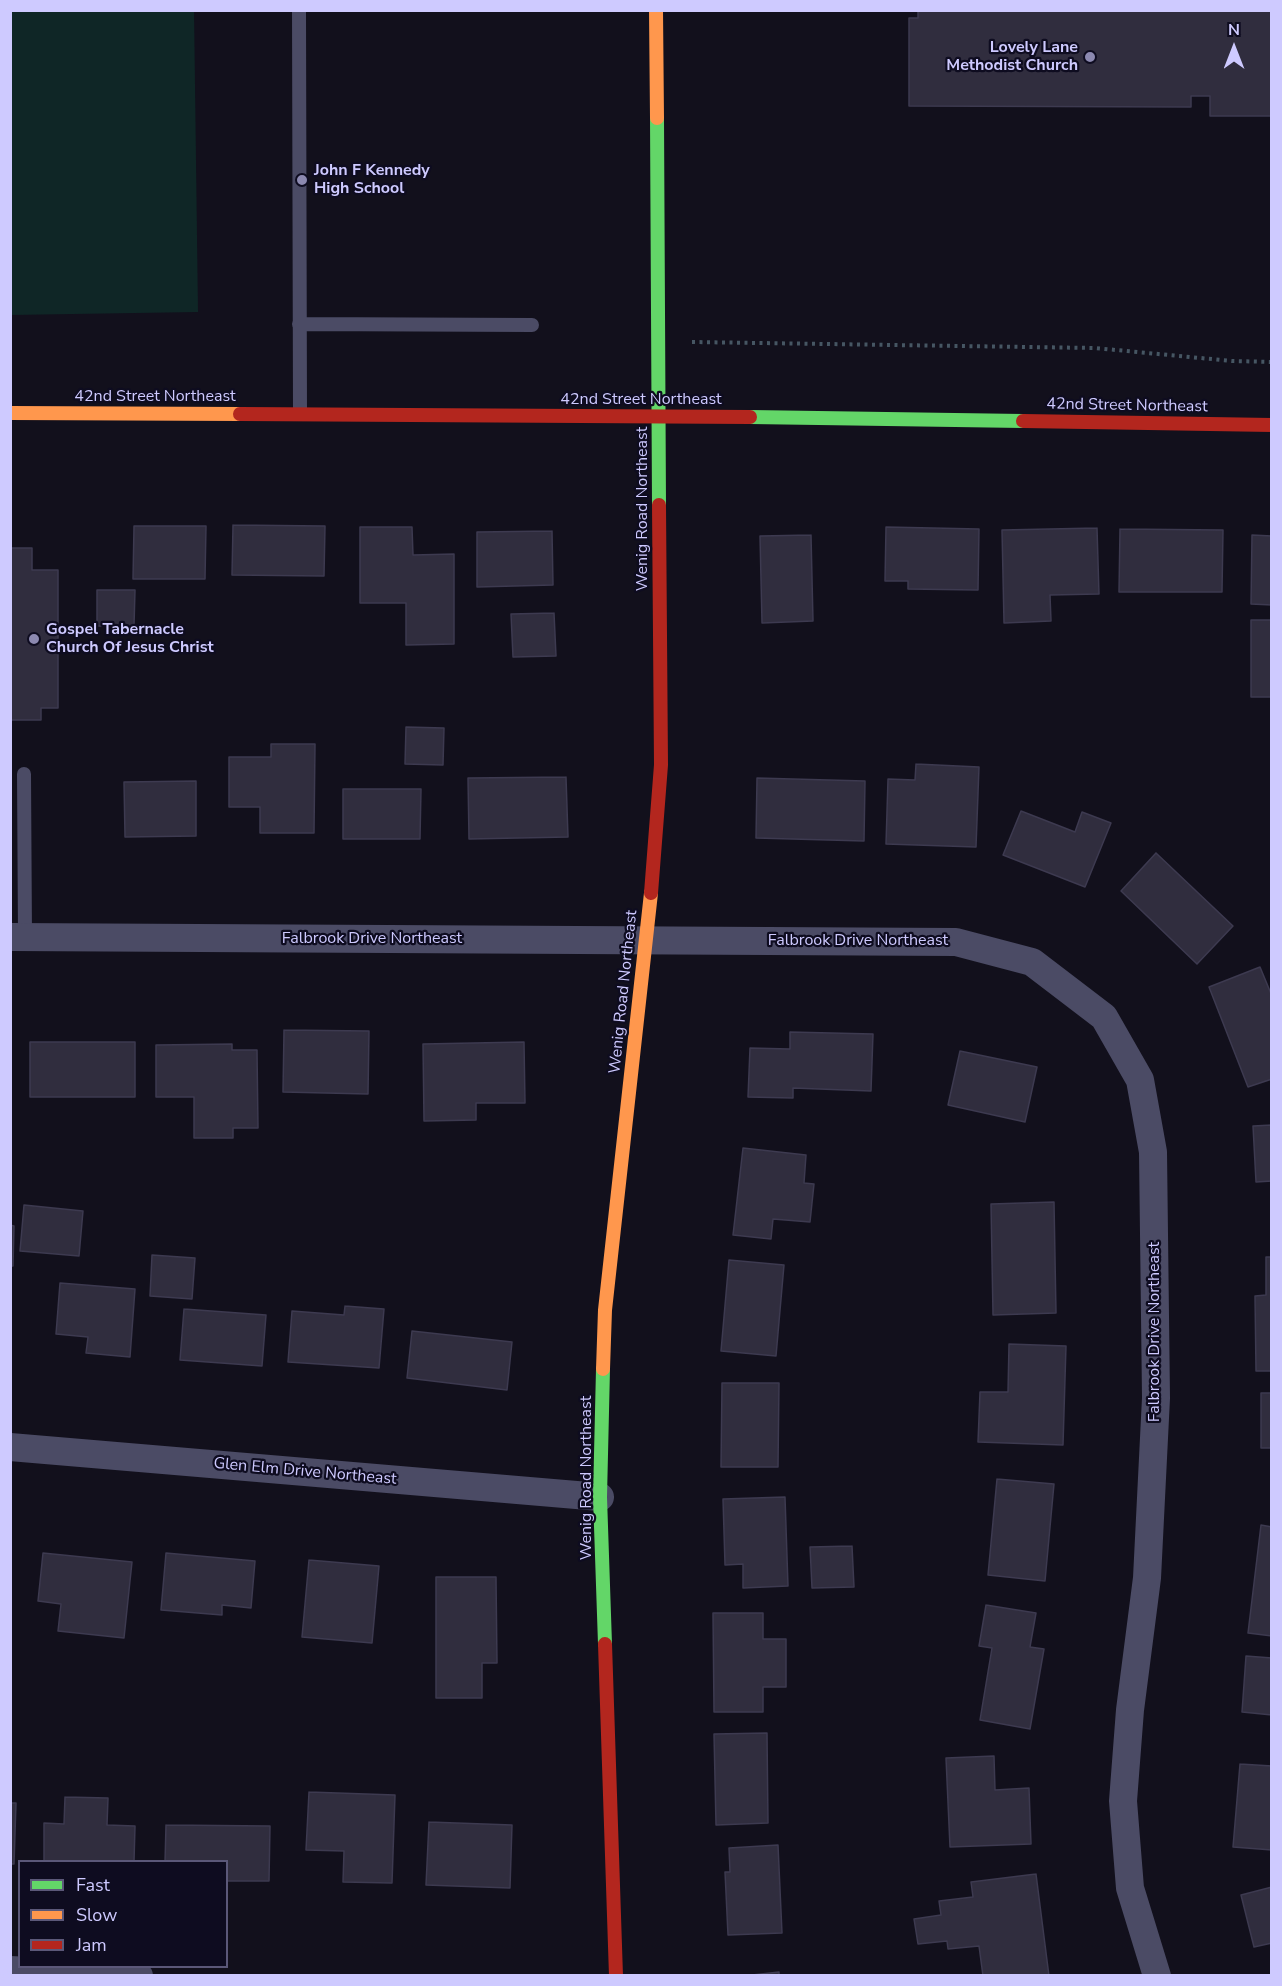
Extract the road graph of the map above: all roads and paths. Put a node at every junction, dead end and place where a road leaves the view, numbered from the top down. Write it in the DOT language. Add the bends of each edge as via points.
graph roads {
  1 [pos="299,10"];
  2 [pos="656,10"];
  3 [pos="299,324"];
  4 [pos="532,325"];
  5 [pos="658,342"];
  6 [pos="1272,362"];
  7 [pos="10,413"];
  8 [pos="300,414"];
  9 [pos="659,416"];
  10 [pos="1272,425"];
  11 [pos="24,774"];
  12 [pos="18,937"];
  13 [pos="647,941"];
  14 [pos="10,1447"];
  15 [pos="600,1497"];
  16 [pos="10,1970"];
  17 [pos="139,1976"];
  18 [pos="616,1976"];
  19 [pos="1157,1976"];
  1 -- 3 [label="lane"];
  2 -- 5 [label="street, Wenig Road Northeast"];
  3 -- 4 [label="lane"];
  3 -- 8 [label="lane"];
  5 -- 6 [label="path" via="1095,348"];
  5 -- 9 [label="street, Wenig Road Northeast"];
  7 -- 8 [label="street, 42nd Street Northeast"];
  8 -- 9 [label="street, 42nd Street Northeast"];
  9 -- 10 [label="street, 42nd Street Northeast"];
  9 -- 13 [label="street, Wenig Road Northeast" via="661,765"];
  11 -- 12 [label="lane"];
  12 -- 13 [label="street, Falbrook Drive Northeast"];
  13 -- 15 [label="street, Wenig Road Northeast" via="605,1310"];
  13 -- 19 [label="street, Falbrook Drive Northeast" via="956,942 1032,962 1104,1017 1140,1080 1153,1152 1156,1398 1147,1578 1123,1801 1130,1888"];
  14 -- 15 [label="street, Glen Elm Drive Northeast"];
  15 -- 18 [label="street, Wenig Road Northeast"];
  16 -- 17 [label="street"];
}
